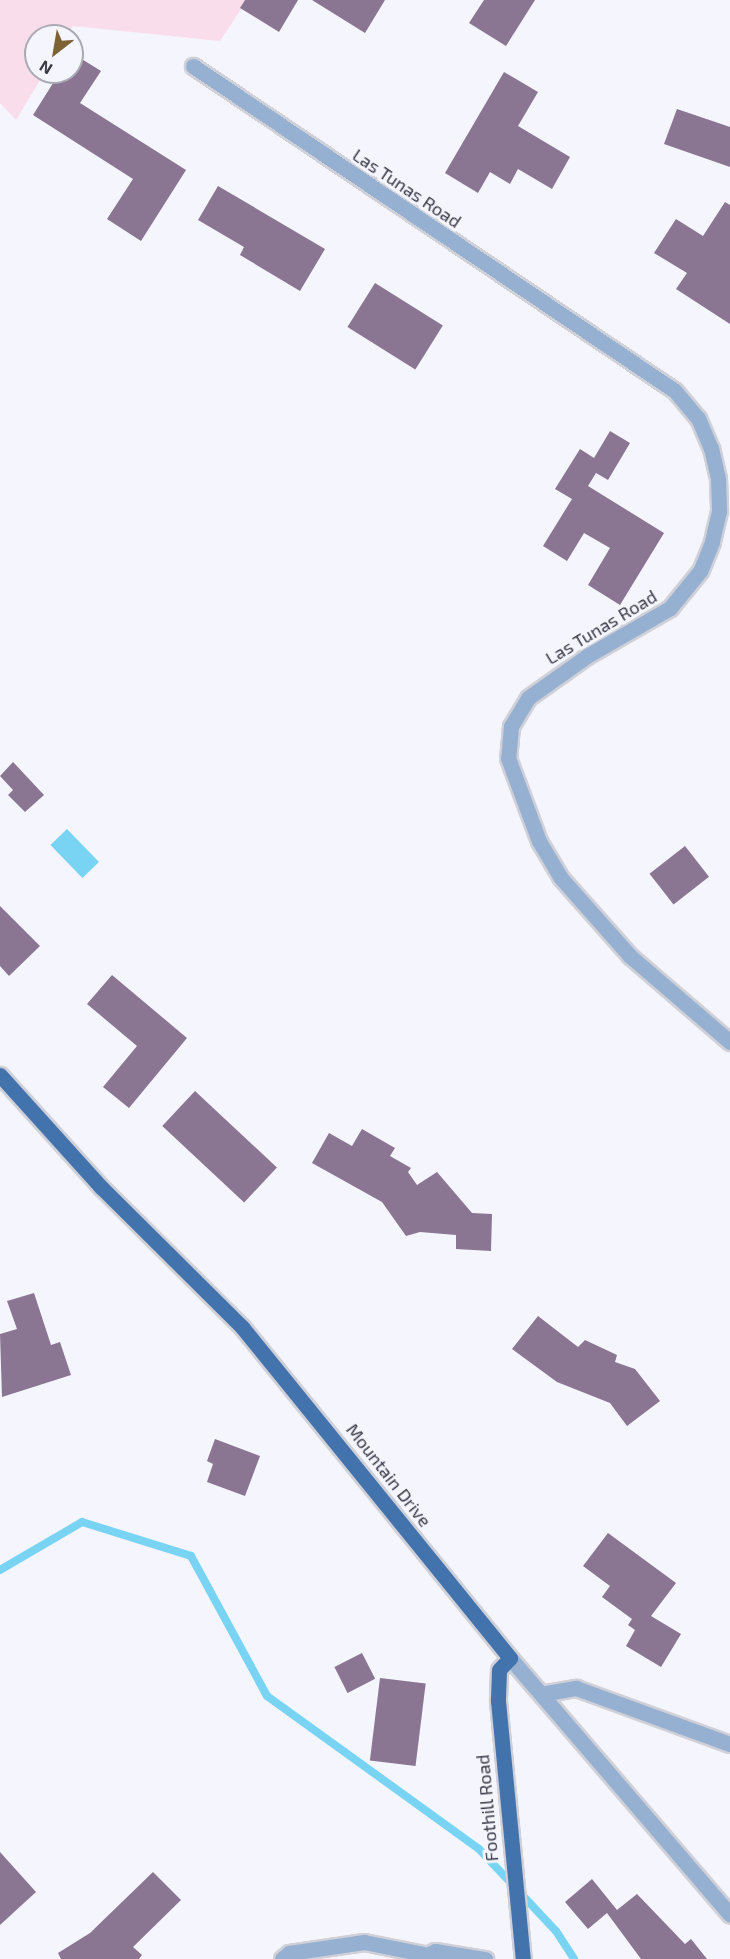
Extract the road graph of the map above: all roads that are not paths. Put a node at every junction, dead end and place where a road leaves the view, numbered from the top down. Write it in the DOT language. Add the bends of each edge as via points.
graph roads {
  1 [pos="194,66"];
  2 [pos="730,1042"];
  3 [pos="0,1075"];
  4 [pos="510,1658"];
  5 [pos="541,1694"];
  6 [pos="730,1744"];
  7 [pos="730,1915"];
  8 [pos="420,1956"];
  9 [pos="282,1959"];
  10 [pos="485,1959"];
  11 [pos="523,1959"];
  1 -- 2 [label="street, Las Tunas Road" via="675,391 698,418 711,448 718,479 719,511 700,571 670,608 587,656 528,698 511,726 508,758 539,841 566,885 630,957"];
  3 -- 4 [label="main road, Mountain Drive" via="101,1187 242,1327"];
  4 -- 5 [label="street, Mountain Drive"];
  4 -- 11 [label="main road, Foothill Road" via="499,1670 498,1701"];
  5 -- 6 [label="street" via="576,1688"];
  5 -- 7 [label="street, Mountain Drive"];
  8 -- 9 [label="street" via="364,1942 289,1953"];
  8 -- 10 [label="street" via="435,1951"];
}
